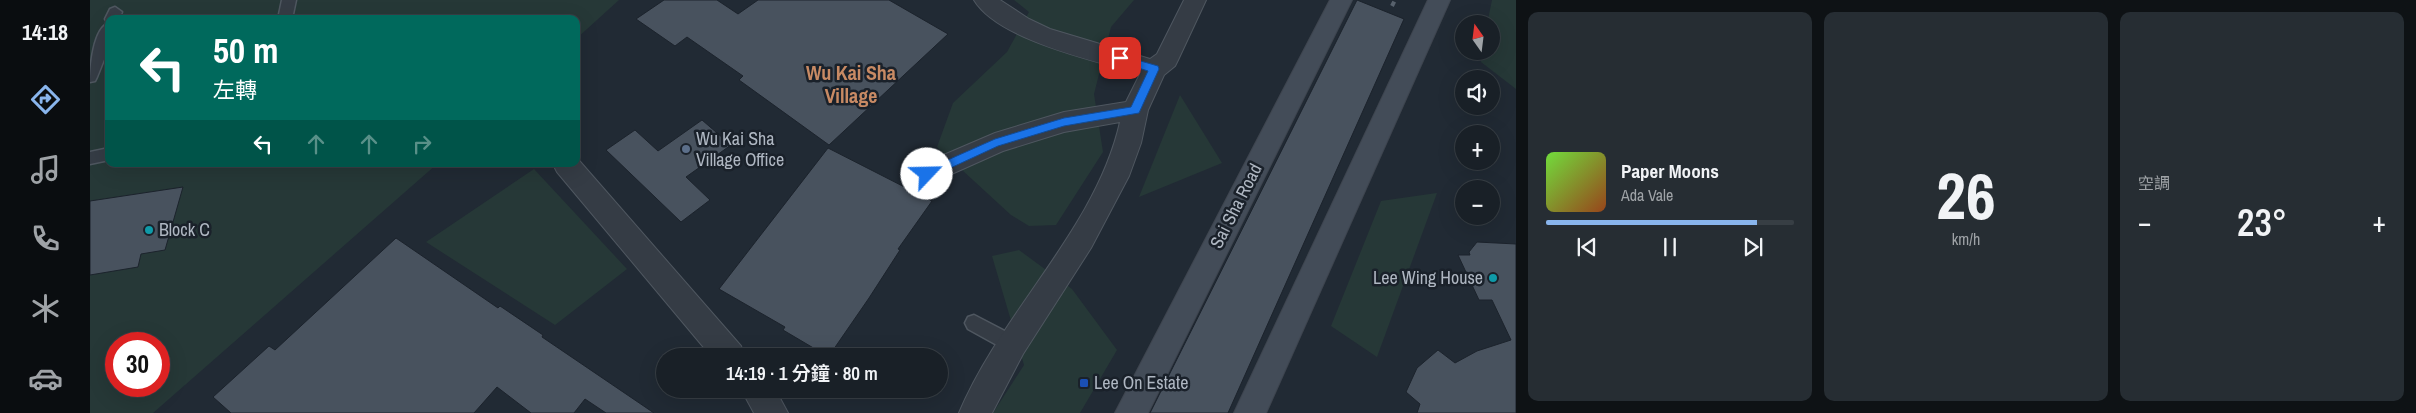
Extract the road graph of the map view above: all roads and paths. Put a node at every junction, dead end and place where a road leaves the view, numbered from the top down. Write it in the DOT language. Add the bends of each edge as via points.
graph roads {
  1 [pos="289,0"];
  2 [pos="985,0"];
  3 [pos="1195,0"];
  4 [pos="1341,0"];
  5 [pos="1438,0"];
  6 [pos="287,15"];
  7 [pos="105,40"];
  8 [pos="99,58"];
  9 [pos="1154,69"];
  10 [pos="90,77"];
  11 [pos="1135,110"];
  12 [pos="105,155"];
  13 [pos="90,158"];
  14 [pos="569,167"];
  15 [pos="927,174"];
  16 [pos="974,323"];
  17 [pos="1012,344"];
  18 [pos="723,348"];
  19 [pos="763,398"];
  20 [pos="772,413"];
  21 [pos="975,413"];
  22 [pos="1131,413"];
  23 [pos="1250,413"];
  1 -- 6 [label="lane"];
  2 -- 9 [label="street" via="1000,14 1038,33"];
  3 -- 9 [label="street" via="1166,60"];
  4 -- 22 [label="main road, Sai Sha Road"];
  5 -- 23 [label="main road"];
  7 -- 8 [label="lane"];
  8 -- 10 [label="lane"];
  9 -- 11 [label="street"];
  11 -- 15 [label="street" via="1064,122 1003,140"];
  11 -- 17 [label="street" via="1120,168 1081,239"];
  12 -- 13 [label="lane"];
  14 -- 18 [label="street"];
  16 -- 17 [label="lane"];
  17 -- 21 [label="street"];
  19 -- 20 [label="street"];
}
